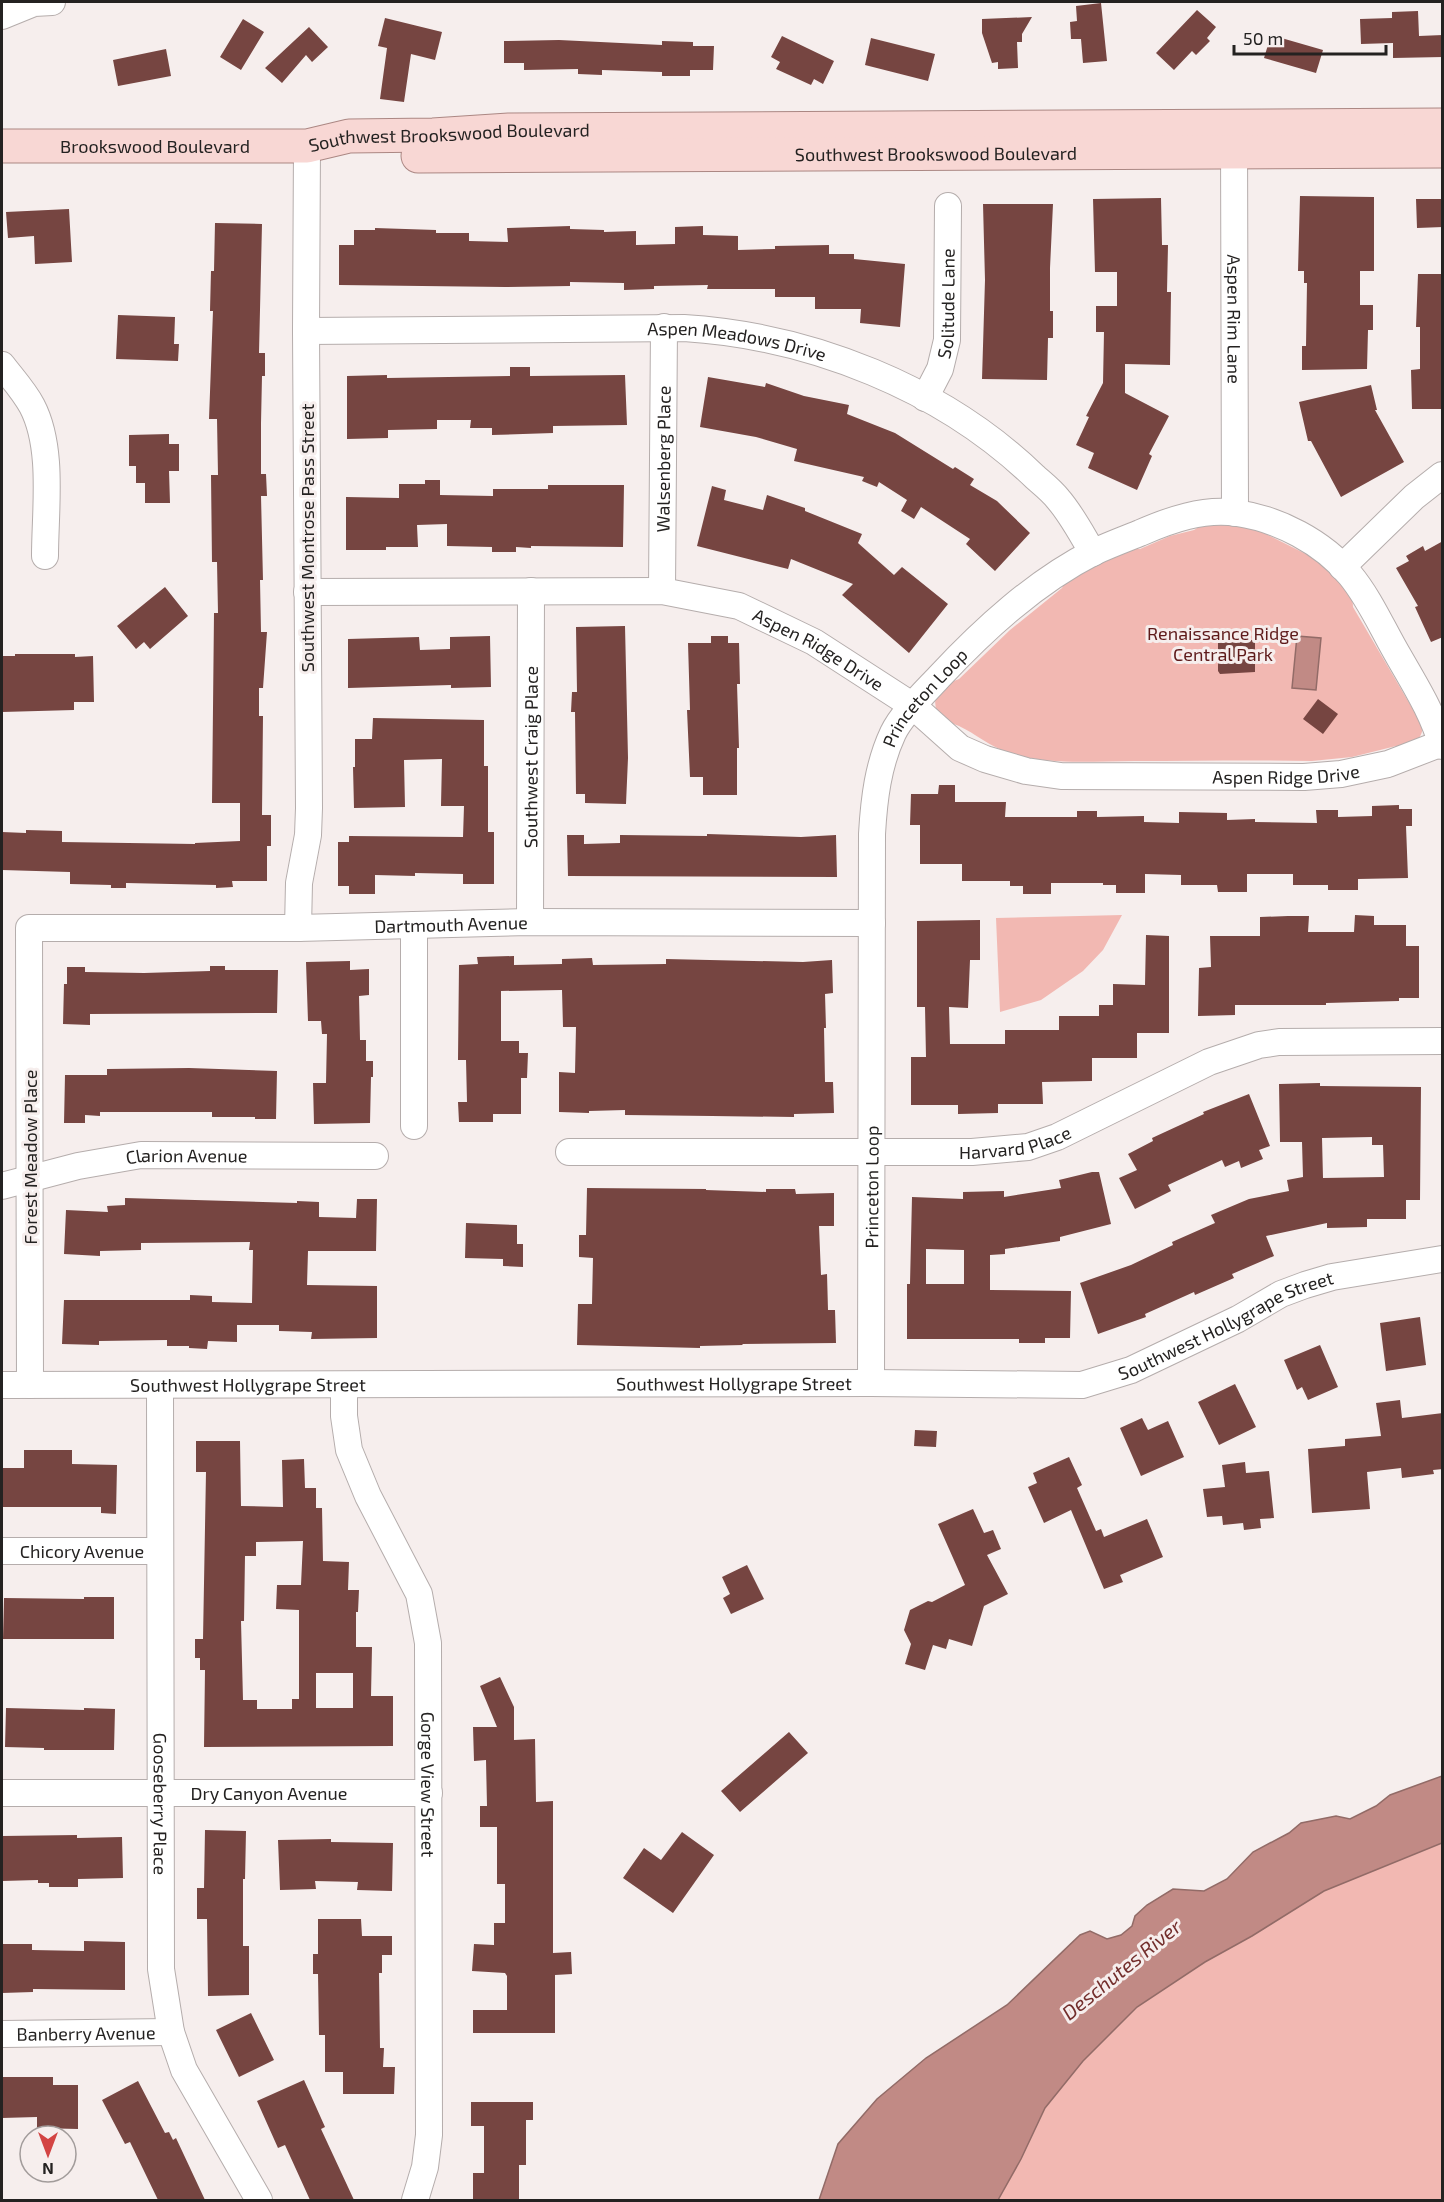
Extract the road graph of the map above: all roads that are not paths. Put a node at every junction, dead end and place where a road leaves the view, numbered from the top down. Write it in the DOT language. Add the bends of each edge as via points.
graph roads {
  1 [pos="52,2"];
  2 [pos="2,16"];
  3 [pos="1443,124"];
  4 [pos="1234,139"];
  5 [pos="2,146"];
  6 [pos="307,146"];
  7 [pos="1443,151"];
  8 [pos="948,206"];
  9 [pos="664,327"];
  10 [pos="306,331"];
  11 [pos="2,365"];
  12 [pos="925,398"];
  13 [pos="1443,475"];
  14 [pos="1235,513"];
  15 [pos="1093,553"];
  16 [pos="45,556"];
  17 [pos="1342,567"];
  18 [pos="531,591"];
  19 [pos="662,591"];
  20 [pos="307,592"];
  21 [pos="913,706"];
  22 [pos="1442,744"];
  23 [pos="530,922"];
  24 [pos="872,923"];
  25 [pos="414,925"];
  26 [pos="29,928"];
  27 [pos="298,928"];
  28 [pos="1443,1041"];
  29 [pos="414,1126"];
  30 [pos="568,1152"];
  31 [pos="871,1153"];
  32 [pos="375,1156"];
  33 [pos="29,1179"];
  34 [pos="2,1186"];
  35 [pos="1443,1259"];
  36 [pos="871,1383"];
  37 [pos="2,1385"];
  38 [pos="30,1385"];
  39 [pos="344,1385"];
  40 [pos="160,1386"];
  41 [pos="2,1551"];
  42 [pos="160,1551"];
  43 [pos="2,1793"];
  44 [pos="161,1793"];
  45 [pos="429,1793"];
  46 [pos="171,2032"];
  47 [pos="2,2034"];
  48 [pos="259,2200"];
  49 [pos="415,2200"];
  1 -- 2 [label="street" via="34,3"];
  3 -- 4 [label="main road, Southwest Brookswood Boulevard"];
  4 -- 6 [label="main road, Southwest Brookswood Boulevard" via="509,130 349,136"];
  4 -- 7 [label="main road, Southwest Brookswood Boulevard"];
  4 -- 14 [label="street, Aspen Rim Lane"];
  5 -- 6 [label="main road, Brookswood Boulevard"];
  6 -- 10 [label="street, Southwest Montrose Pass Street"];
  8 -- 12 [label="street, Solitude Lane" via="947,340 940,369"];
  9 -- 10 [label="street, Aspen Meadows Drive"];
  9 -- 12 [label="street, Aspen Meadows Drive" via="725,331 801,348 851,364"];
  9 -- 19 [label="street, Walsenberg Place"];
  10 -- 20 [label="street, Southwest Montrose Pass Street"];
  11 -- 16 [label="street" via="32,406 40,427 46,469"];
  12 -- 15 [label="street, Aspen Meadows Drive" via="1010,452 1059,499"];
  13 -- 17 [label="street" via="1414,497"];
  14 -- 15 [label="street, Princeton Loop" via="1184,517"];
  14 -- 17 [label="street, Princeton Loop" via="1288,530 1319,547"];
  15 -- 21 [label="street, Princeton Loop" via="1038,586 1015,605 955,659"];
  17 -- 22 [label="street, Princeton Loop" via="1363,593 1427,708"];
  18 -- 19 [label="street, Aspen Ridge Drive"];
  18 -- 20 [label="street, Aspen Ridge Drive"];
  18 -- 23 [label="street, Southwest Craig Place"];
  19 -- 21 [label="street, Aspen Ridge Drive" via="739,606 780,624"];
  20 -- 27 [label="street, Southwest Montrose Pass Street" via="309,808 299,883"];
  21 -- 22 [label="street, Aspen Ridge Drive" via="960,748 1016,768 1061,776 1341,774 1388,765"];
  21 -- 24 [label="street, Princeton Loop" via="894,731 881,765 874,801"];
  23 -- 24 [label="street, Dartmouth Avenue"];
  23 -- 25 [label="street, Dartmouth Avenue"];
  24 -- 31 [label="street, Princeton Loop"];
  25 -- 27 [label="street, Dartmouth Avenue"];
  25 -- 29 [label="street"];
  26 -- 27 [label="street, Dartmouth Avenue"];
  26 -- 33 [label="street, Forest Meadow Place"];
  28 -- 31 [label="street, Harvard Place" via="1258,1045 1209,1062 1063,1134 1028,1147"];
  30 -- 31 [label="street, Harvard Place"];
  31 -- 36 [label="street, Princeton Loop"];
  32 -- 33 [label="street, Clarion Avenue" via="141,1155"];
  33 -- 34 [label="street, Clarion Avenue"];
  33 -- 38 [label="street, Forest Meadow Place"];
  35 -- 36 [label="street, Southwest Hollygrape Street" via="1305,1285 1131,1370 1082,1385"];
  36 -- 39 [label="street, Southwest Hollygrape Street"];
  37 -- 38 [label="street, Southwest Hollygrape Street"];
  38 -- 40 [label="street, Southwest Hollygrape Street"];
  39 -- 40 [label="street, Southwest Hollygrape Street"];
  39 -- 45 [label="street, Gorge View Street" via="350,1449 368,1496 418,1594 428,1643"];
  40 -- 42 [label="street, Gooseberry Place"];
  41 -- 42 [label="street, Chicory Avenue"];
  42 -- 44 [label="street, Gooseberry Place"];
  43 -- 44 [label="street, Dry Canyon Avenue"];
  44 -- 45 [label="street, Dry Canyon Avenue"];
  44 -- 46 [label="street, Gooseberry Place" via="161,1969"];
  45 -- 49 [label="street, Gorge View Street" via="429,2135"];
  46 -- 47 [label="street, Banberry Avenue"];
  46 -- 48 [label="street, Gooseberry Place" via="184,2070"];
}
